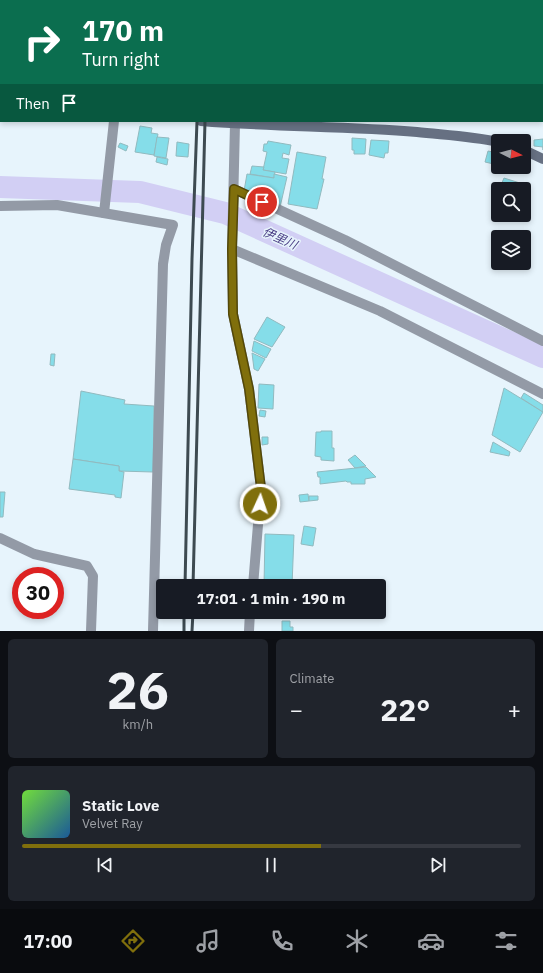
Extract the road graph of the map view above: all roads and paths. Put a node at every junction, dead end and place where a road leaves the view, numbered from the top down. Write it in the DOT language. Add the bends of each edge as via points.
graph roads {
  1 [pos="114,122"];
  2 [pos="213,122"];
  3 [pos="236,124"];
  4 [pos="491,141"];
  5 [pos="531,153"];
  6 [pos="543,159"];
  7 [pos="234,189"];
  8 [pos="0,206"];
  9 [pos="104,213"];
  10 [pos="232,249"];
  11 [pos="543,340"];
  12 [pos="543,394"];
  13 [pos="0,538"];
  14 [pos="253,579"];
  15 [pos="250,619"];
  16 [pos="91,631"];
  17 [pos="153,631"];
  18 [pos="249,631"];
  1 -- 9 [label="street"];
  2 -- 3 [label="main road"];
  3 -- 4 [label="main road" via="369,128"];
  3 -- 7 [label="street"];
  5 -- 6 [label="main road"];
  7 -- 10 [label="street"];
  7 -- 11 [label="street" via="345,240"];
  8 -- 9 [label="street" via="57,205"];
  9 -- 17 [label="street" via="173,225 163,264"];
  10 -- 12 [label="street" via="380,311"];
  10 -- 14 [label="street" via="233,314 249,389 261,488"];
  13 -- 16 [label="street" via="34,554 87,566 93,576"];
  15 -- 18 [label="street"];
}
